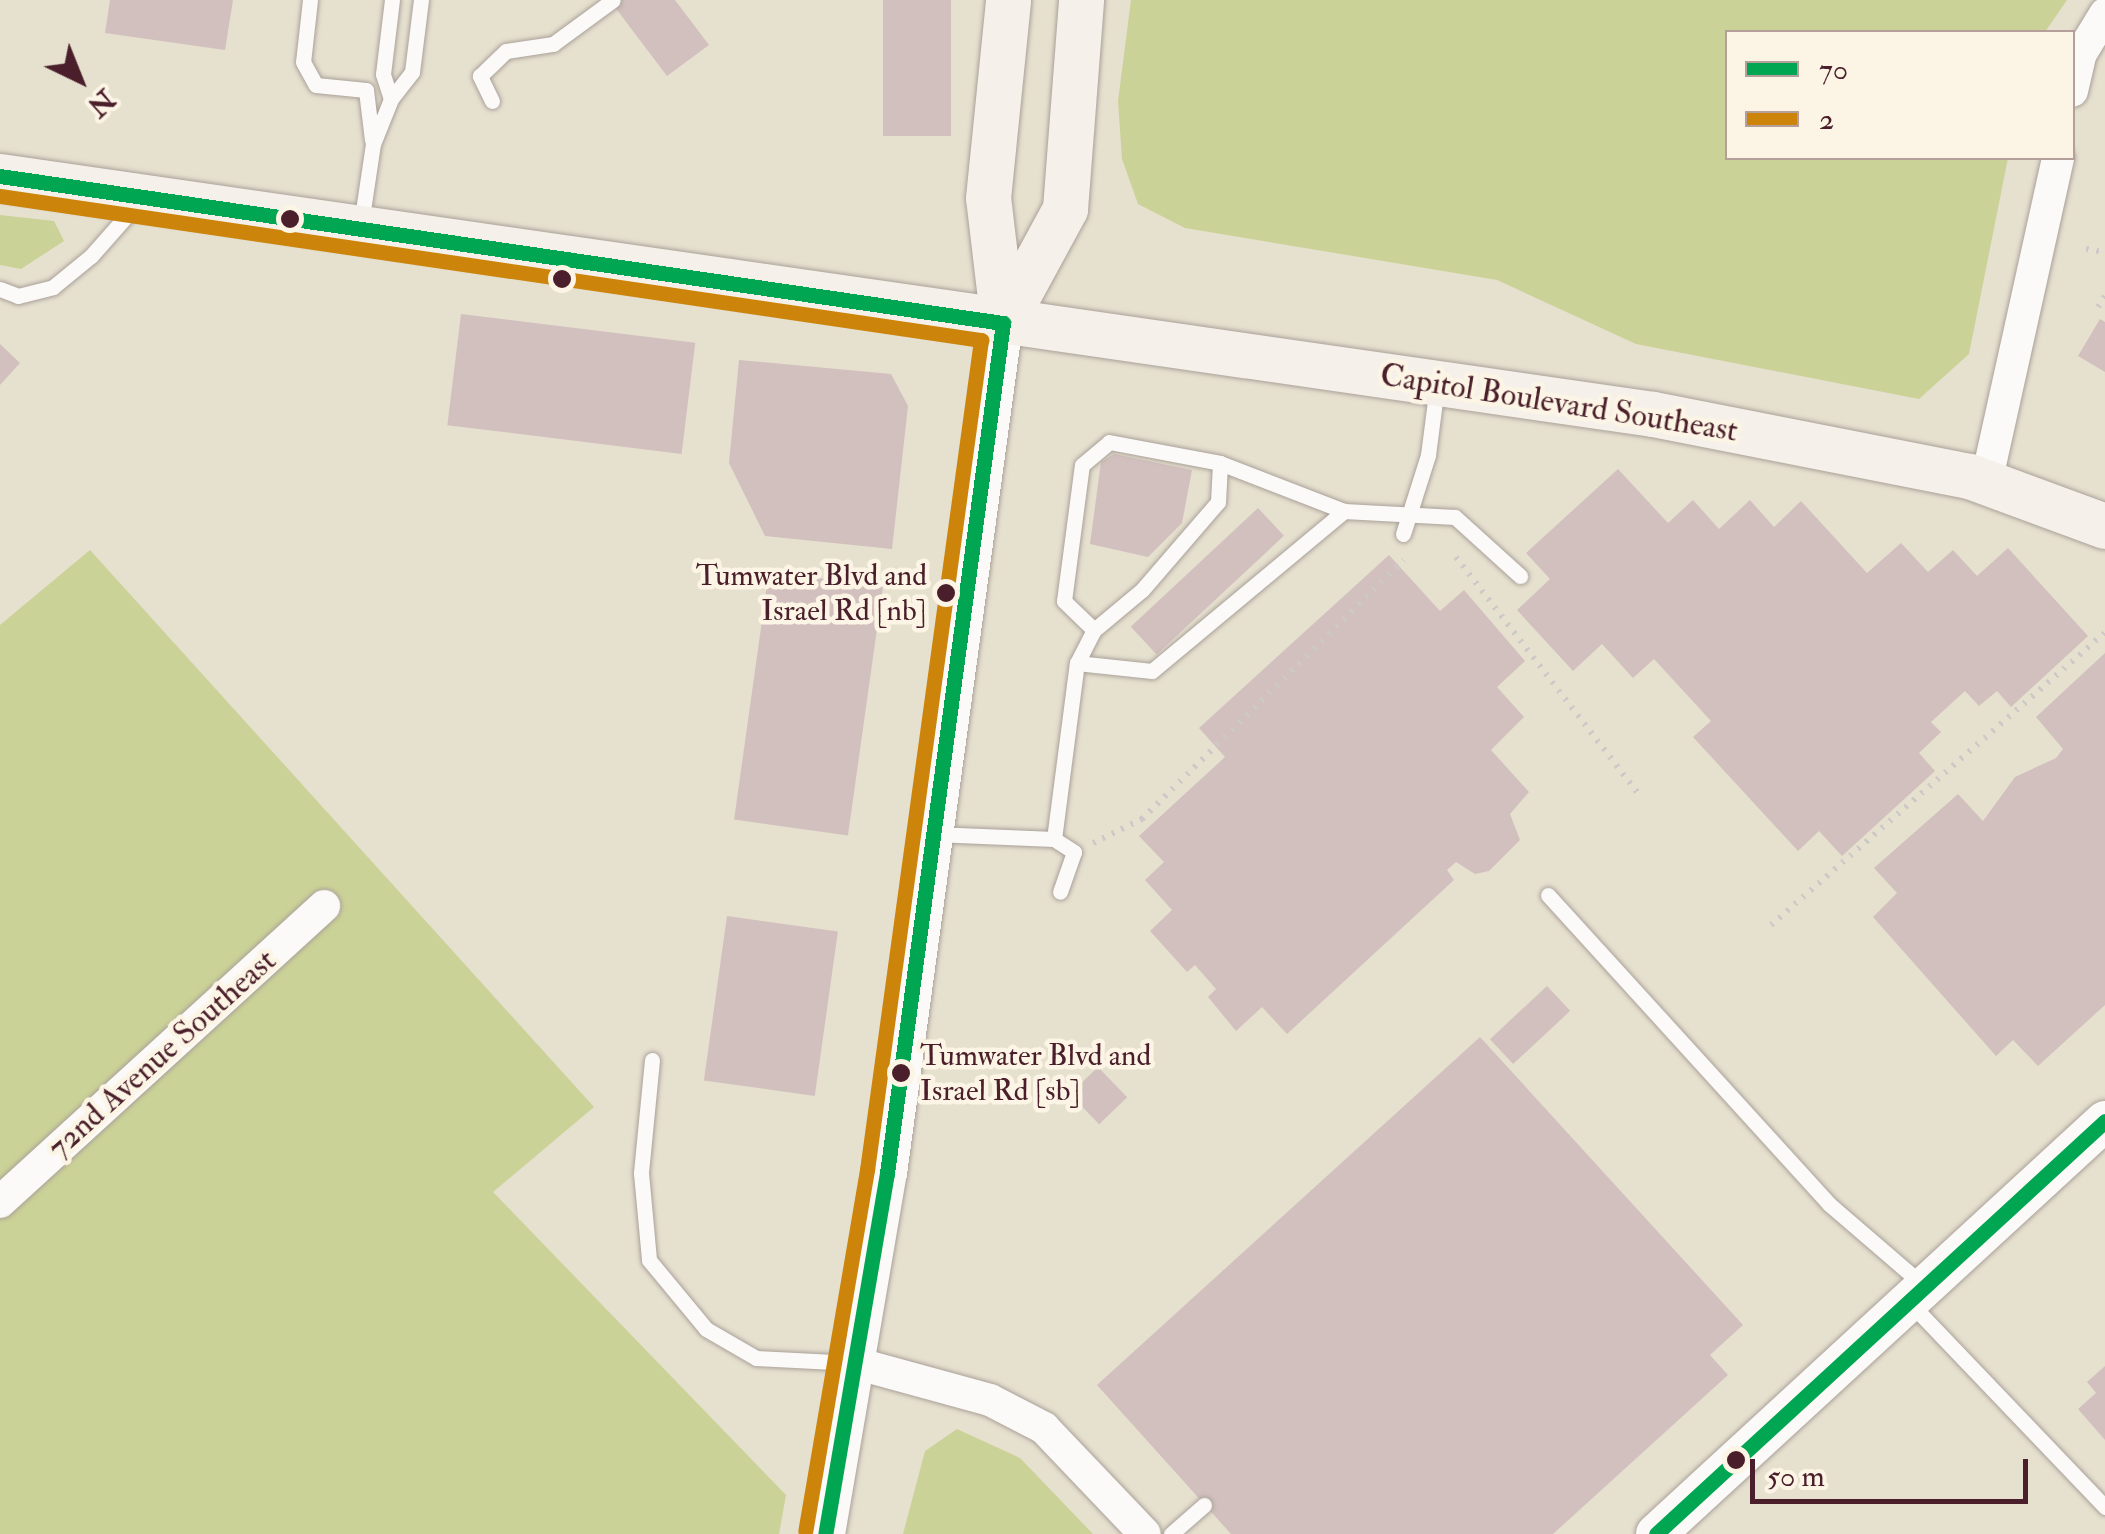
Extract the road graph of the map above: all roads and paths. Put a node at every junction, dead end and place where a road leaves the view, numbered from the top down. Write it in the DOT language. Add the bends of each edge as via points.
graph roads {
  1 [pos="310,0"];
  2 [pos="392,0"];
  3 [pos="422,0"];
  4 [pos="613,0"];
  5 [pos="1008,0"];
  6 [pos="1081,0"];
  7 [pos="2105,14"];
  8 [pos="2075,78"];
  9 [pos="391,99"];
  10 [pos="492,101"];
  11 [pos="373,144"];
  12 [pos="2058,160"];
  13 [pos="0,176"];
  14 [pos="142,197"];
  15 [pos="360,228"];
  16 [pos="2086,248"];
  17 [pos="2105,252"];
  18 [pos="0,289"];
  19 [pos="2105,296"];
  20 [pos="2098,307"];
  21 [pos="1003,323"];
  22 [pos="1438,382"];
  23 [pos="1220,463"];
  24 [pos="1986,482"];
  25 [pos="1344,511"];
  26 [pos="1409,513"];
  27 [pos="2105,526"];
  28 [pos="1403,534"];
  29 [pos="1447,545"];
  30 [pos="1407,557"];
  31 [pos="1520,576"];
  32 [pos="1094,630"];
  33 [pos="2105,632"];
  34 [pos="1076,662"];
  35 [pos="1638,794"];
  36 [pos="930,833"];
  37 [pos="1054,839"];
  38 [pos="1074,852"];
  39 [pos="1060,892"];
  40 [pos="1548,896"];
  41 [pos="324,906"];
  42 [pos="1771,924"];
  43 [pos="652,1060"];
  44 [pos="2105,1121"];
  45 [pos="0,1202"];
  46 [pos="1917,1294"];
  47 [pos="855,1363"];
  48 [pos="1204,1505"];
  49 [pos="2105,1507"];
  50 [pos="825,1534"];
  51 [pos="1145,1534"];
  52 [pos="1171,1534"];
  53 [pos="1656,1534"];
  1 -- 11 [label="lane" via="304,62 316,85 366,90"];
  2 -- 9 [label="lane" via="383,74"];
  3 -- 9 [label="lane" via="412,72"];
  4 -- 10 [label="lane" via="553,44 506,51 480,76"];
  5 -- 21 [label="main road" via="988,198"];
  6 -- 21 [label="main road" via="1066,209"];
  7 -- 8 [label="street" via="2080,55"];
  9 -- 11 [label="lane"];
  11 -- 15 [label="lane"];
  12 -- 24 [label="street"];
  13 -- 14 [label="main road, Capitol Boulevard Southeast"];
  14 -- 15 [label="main road, Capitol Boulevard Southeast"];
  14 -- 18 [label="lane" via="91,256 53,286 18,296"];
  15 -- 21 [label="main road, Capitol Boulevard Southeast"];
  16 -- 17 [label="path"];
  19 -- 20 [label="path"];
  21 -- 22 [label="main road, Capitol Boulevard Southeast"];
  21 -- 36 [label="street"];
  22 -- 24 [label="main road, Capitol Boulevard Southeast" via="1654,414"];
  22 -- 26 [label="lane" via="1428,455"];
  23 -- 25 [label="lane"];
  23 -- 32 [label="lane" via="1218,502 1142,590"];
  23 -- 32 [label="lane" via="1109,442 1082,464 1064,601"];
  24 -- 27 [label="main road, Capitol Boulevard Southeast"];
  25 -- 26 [label="lane"];
  25 -- 34 [label="lane" via="1152,671"];
  26 -- 28 [label="lane"];
  26 -- 31 [label="lane" via="1454,517"];
  29 -- 35 [label="path"];
  30 -- 38 [label="path" via="1142,819"];
  32 -- 34 [label="lane"];
  33 -- 42 [label="path"];
  34 -- 37 [label="lane"];
  36 -- 37 [label="lane"];
  36 -- 47 [label="street" via="887,1173"];
  37 -- 38 [label="lane"];
  38 -- 39 [label="lane"];
  40 -- 46 [label="lane"];
  41 -- 45 [label="street, 72nd Avenue Southeast"];
  43 -- 47 [label="lane" via="641,1173 648,1260 706,1329 756,1358"];
  44 -- 46 [label="street"];
  46 -- 49 [label="lane"];
  46 -- 53 [label="street"];
  47 -- 50 [label="street"];
  47 -- 51 [label="street" via="990,1400 1044,1428"];
  48 -- 52 [label="lane"];
}
